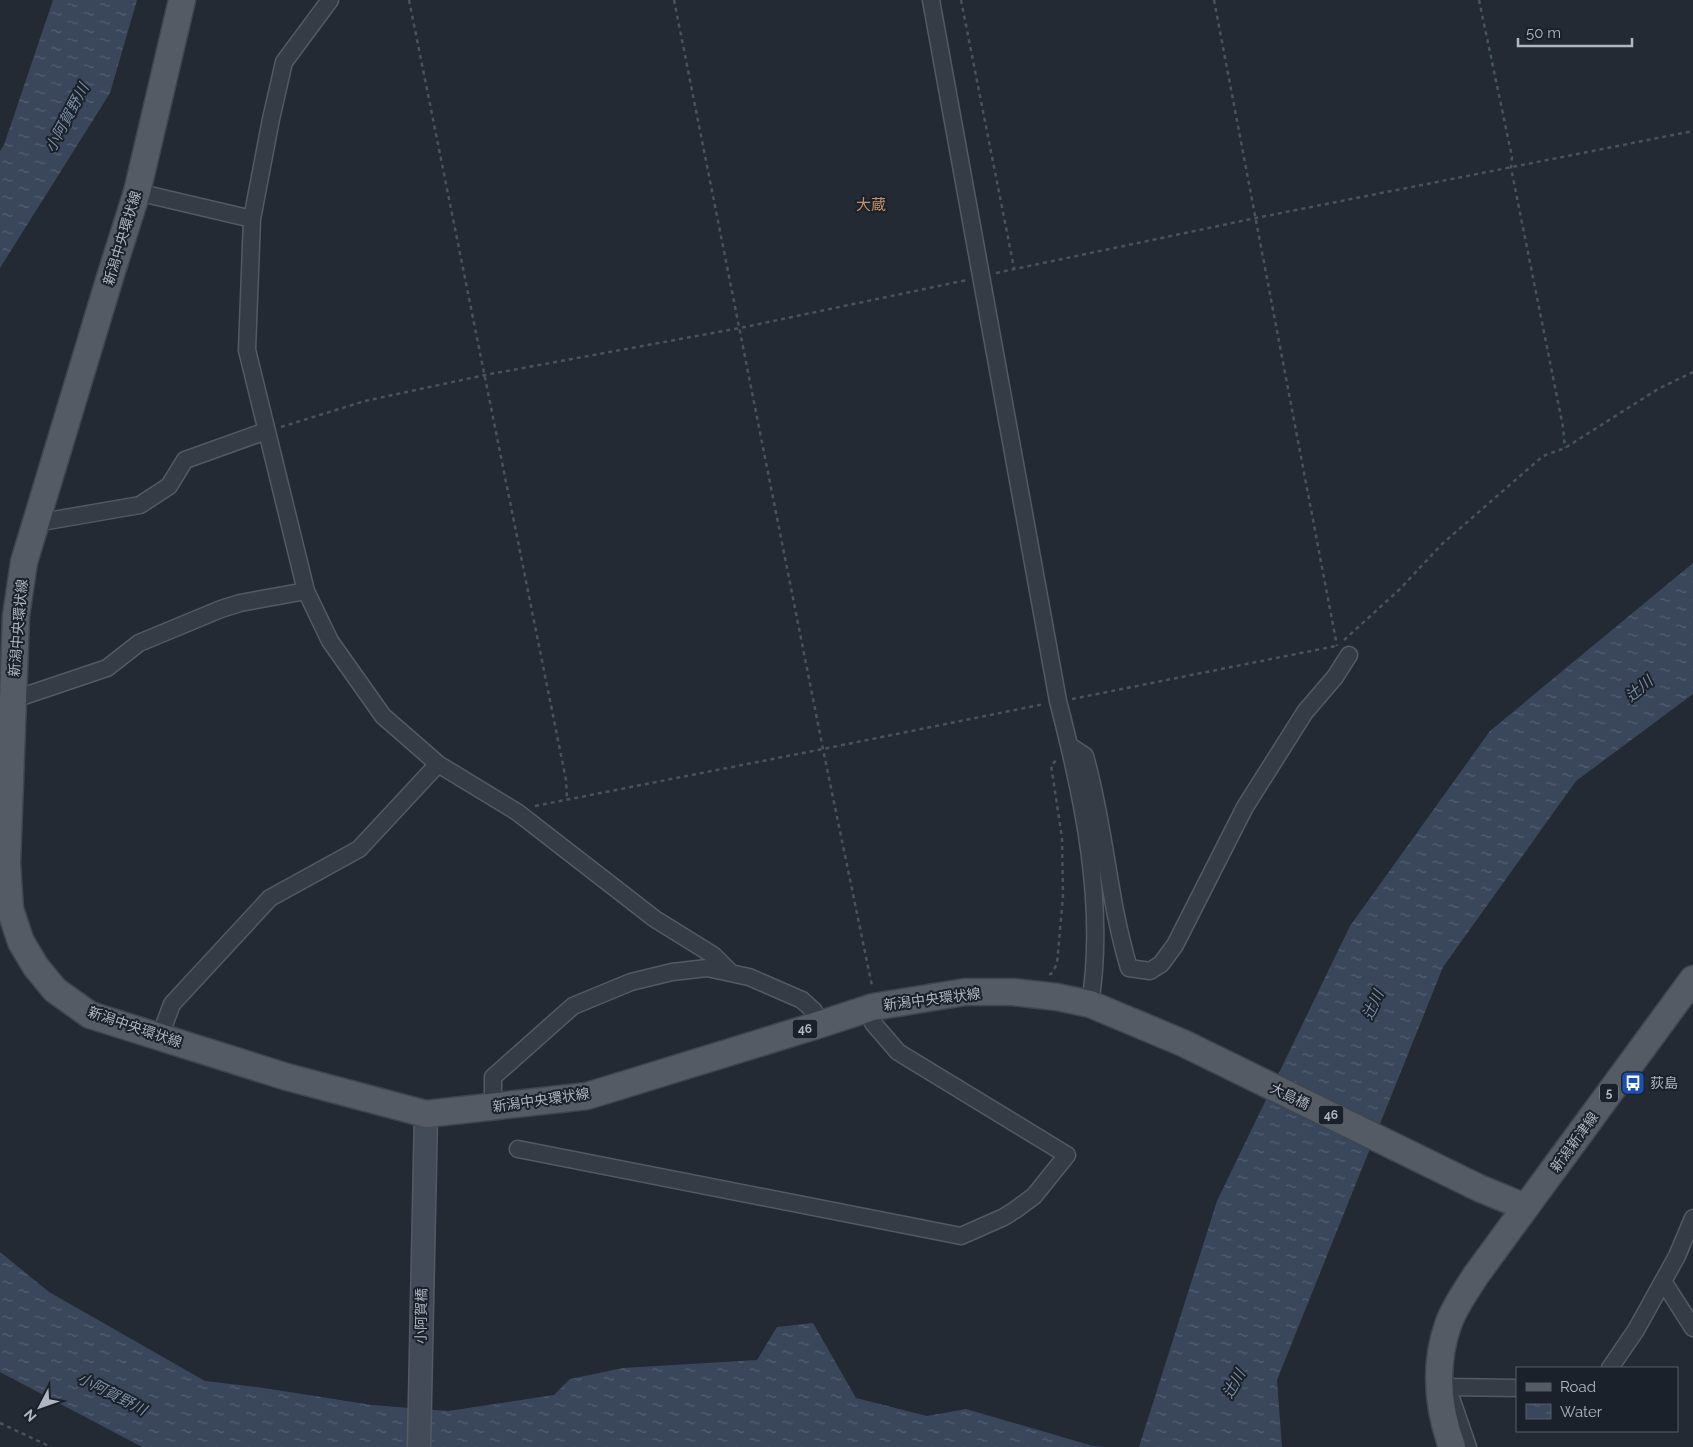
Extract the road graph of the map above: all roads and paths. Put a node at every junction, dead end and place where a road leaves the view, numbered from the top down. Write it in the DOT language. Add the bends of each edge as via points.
graph roads {
  1 [pos="182,0"];
  2 [pos="330,0"];
  3 [pos="409,0"];
  4 [pos="674,0"];
  5 [pos="931,0"];
  6 [pos="961,0"];
  7 [pos="1214,0"];
  8 [pos="1479,0"];
  9 [pos="1693,131"];
  10 [pos="1511,168"];
  11 [pos="137,192"];
  12 [pos="1256,218"];
  13 [pos="252,219"];
  14 [pos="1014,268"];
  15 [pos="982,277"];
  16 [pos="740,328"];
  17 [pos="1693,372"];
  18 [pos="486,375"];
  19 [pos="266,431"];
  20 [pos="1565,448"];
  21 [pos="36,523"];
  22 [pos="306,591"];
  23 [pos="1343,650"];
  24 [pos="1078,698"];
  25 [pos="12,700"];
  26 [pos="1058,701"];
  27 [pos="1070,746"];
  28 [pos="822,749"];
  29 [pos="438,764"];
  30 [pos="567,798"];
  31 [pos="517,812"];
  32 [pos="731,973"];
  33 [pos="1042,974"];
  34 [pos="1693,979"];
  35 [pos="1090,1004"];
  36 [pos="874,1007"];
  37 [pos="818,1025"];
  38 [pos="160,1036"];
  39 [pos="1182,1043"];
  40 [pos="493,1107"];
  41 [pos="426,1114"];
  42 [pos="518,1149"];
  43 [pos="1525,1208"];
  44 [pos="1693,1218"];
  45 [pos="1663,1281"];
  46 [pos="1693,1328"];
  47 [pos="1611,1367"];
  48 [pos="1516,1388"];
  49 [pos="1443,1390"];
  50 [pos="0,1423"];
  51 [pos="51,1447"];
  52 [pos="419,1447"];
  53 [pos="1452,1447"];
  54 [pos="1468,1447"];
  1 -- 11 [label="main road, 新潟中央環状線 / 46"];
  2 -- 13 [label="street" via="284,62"];
  3 -- 18 [label="path"];
  4 -- 16 [label="path"];
  5 -- 15 [label="street"];
  6 -- 14 [label="path"];
  7 -- 12 [label="path"];
  8 -- 10 [label="path" via="1512,156"];
  9 -- 10 [label="path"];
  10 -- 12 [label="path"];
  10 -- 20 [label="path"];
  11 -- 13 [label="street"];
  11 -- 21 [label="main road, 新潟中央環状線 / 46"];
  12 -- 14 [label="path"];
  12 -- 23 [label="path"];
  13 -- 19 [label="street" via="247,350"];
  14 -- 15 [label="path"];
  15 -- 16 [label="path"];
  15 -- 26 [label="street"];
  16 -- 18 [label="path"];
  16 -- 28 [label="path"];
  17 -- 20 [label="path" via="1658,389"];
  18 -- 19 [label="path" via="365,401"];
  18 -- 30 [label="path"];
  19 -- 21 [label="street" via="185,460 169,486 140,505"];
  19 -- 22 [label="street"];
  20 -- 23 [label="path" via="1544,456 1442,544"];
  21 -- 25 [label="main road, 新潟中央環状線 / 46" via="24,562 16,616"];
  22 -- 25 [label="street" via="240,602 221,609 139,643 107,668"];
  22 -- 29 [label="street" via="330,641 383,716"];
  23 -- 24 [label="path"];
  23 -- 27 [label="street" via="1335,677 1305,712 1245,807 1175,945 1161,964 1150,971 1129,968 1120,941 1094,788 1085,756"];
  25 -- 38 [label="main road, 新潟中央環状線 / 46" via="7,864 10,909 22,942 36,967 56,990 90,1015"];
  26 -- 27 [label="street"];
  26 -- 28 [label="path"];
  27 -- 33 [label="path" via="1051,765 1062,838 1063,896 1057,964 1051,974"];
  27 -- 35 [label="street" via="1091,858 1096,934"];
  28 -- 30 [label="path"];
  28 -- 36 [label="path" via="870,969"];
  29 -- 31 [label="street"];
  29 -- 38 [label="street" via="359,849 270,898 172,1004"];
  30 -- 31 [label="path"];
  31 -- 32 [label="street" via="655,919 712,955"];
  32 -- 37 [label="street" via="749,977 802,1000 814,1011"];
  32 -- 40 [label="street" via="708,968 672,972 631,982 574,1006 493,1076"];
  34 -- 43 [label="main road, 新潟新津線 / 5"];
  35 -- 36 [label="main road, 新潟中央環状線 / 46" via="1013,992 975,992"];
  35 -- 39 [label="main road, 新潟中央環状線 / 46"];
  36 -- 37 [label="main road, 新潟中央環状線 / 46"];
  36 -- 42 [label="street" via="873,1023 898,1052 1066,1155 1034,1196 1004,1217 961,1236"];
  37 -- 40 [label="main road, 新潟中央環状線 / 46" via="587,1096"];
  38 -- 41 [label="main road, 新潟中央環状線 / 46" via="287,1077"];
  39 -- 43 [label="main road, 大島橋 / 46"];
  40 -- 41 [label="main road, 新潟中央環状線 / 46"];
  41 -- 52 [label="street, 小阿賀橋"];
  43 -- 49 [label="main road, 5" via="1454,1310 1440,1366"];
  44 -- 45 [label="street"];
  45 -- 46 [label="street"];
  45 -- 47 [label="street"];
  48 -- 49 [label="street"];
  49 -- 53 [label="main road, 5" via="1444,1424"];
  49 -- 54 [label="street"];
  50 -- 51 [label="path"];
}
